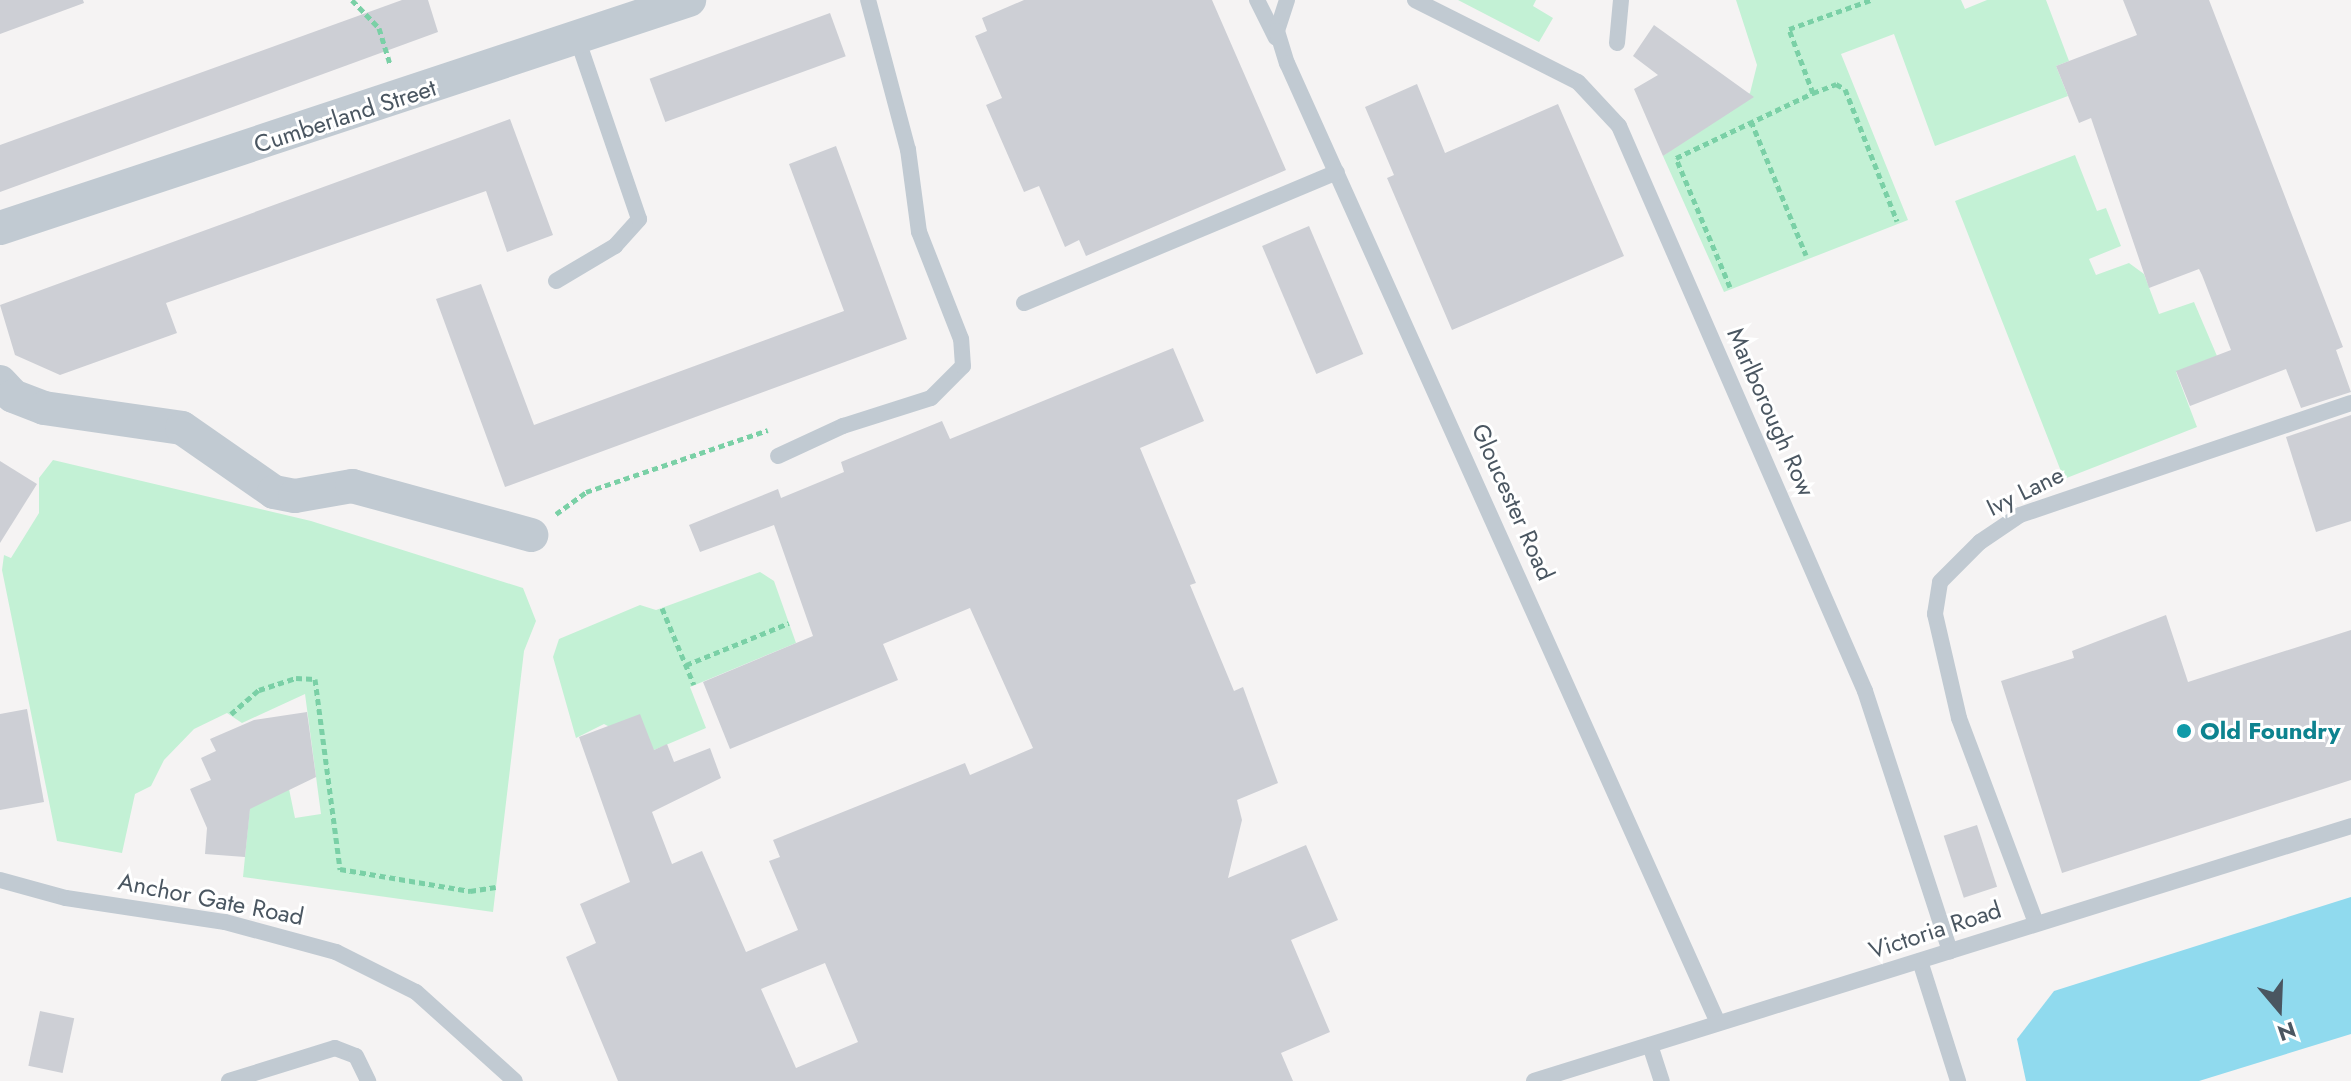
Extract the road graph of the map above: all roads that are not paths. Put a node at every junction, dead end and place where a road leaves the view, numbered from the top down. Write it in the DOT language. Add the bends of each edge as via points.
graph roads {
  1 [pos="689,0"];
  2 [pos="868,0"];
  3 [pos="1257,0"];
  4 [pos="1287,0"];
  5 [pos="1415,0"];
  6 [pos="1621,0"];
  7 [pos="578,41"];
  8 [pos="1617,43"];
  9 [pos="1281,49"];
  10 [pos="1337,172"];
  11 [pos="0,228"];
  12 [pos="556,281"];
  13 [pos="1024,303"];
  14 [pos="0,382"];
  15 [pos="2351,403"];
  16 [pos="778,456"];
  17 [pos="531,535"];
  18 [pos="2351,826"];
  19 [pos="0,880"];
  20 [pos="2036,923"];
  21 [pos="1950,951"];
  22 [pos="1920,961"];
  23 [pos="1718,1023"];
  24 [pos="1650,1045"];
  25 [pos="229,1081"];
  26 [pos="368,1081"];
  27 [pos="515,1081"];
  28 [pos="1534,1081"];
  29 [pos="1662,1081"];
  30 [pos="1958,1081"];
  1 -- 7 [label="street, Cumberland Street"];
  2 -- 16 [label="lane" via="908,150 919,232 961,339 963,366 931,398 843,426"];
  3 -- 9 [label="lane"];
  4 -- 9 [label="lane, Gloucester Road" via="1277,31"];
  5 -- 21 [label="lane, Marlborough Row" via="1578,82 1619,126 1870,702"];
  6 -- 8 [label="lane"];
  7 -- 11 [label="street, Cumberland Street"];
  7 -- 12 [label="lane" via="639,219 615,246"];
  9 -- 10 [label="lane, Gloucester Road"];
  10 -- 13 [label="lane"];
  10 -- 23 [label="lane, Gloucester Road"];
  14 -- 17 [label="street" via="13,396 55,411 182,428 274,492 295,496 352,486"];
  15 -- 20 [label="lane, Ivy Lane" via="2020,515 1980,542 1940,582 1935,614 1959,718"];
  18 -- 20 [label="lane, Victoria Road"];
  19 -- 27 [label="lane, Anchor Gate Road" via="66,898 225,922 336,952 416,992"];
  20 -- 21 [label="lane, Victoria Road"];
  21 -- 22 [label="lane, Victoria Road"];
  22 -- 23 [label="lane, Victoria Road"];
  22 -- 30 [label="lane"];
  23 -- 24 [label="lane, Victoria Road"];
  24 -- 28 [label="lane, Victoria Road"];
  24 -- 29 [label="lane"];
  25 -- 26 [label="lane" via="335,1048 356,1056"];
}
